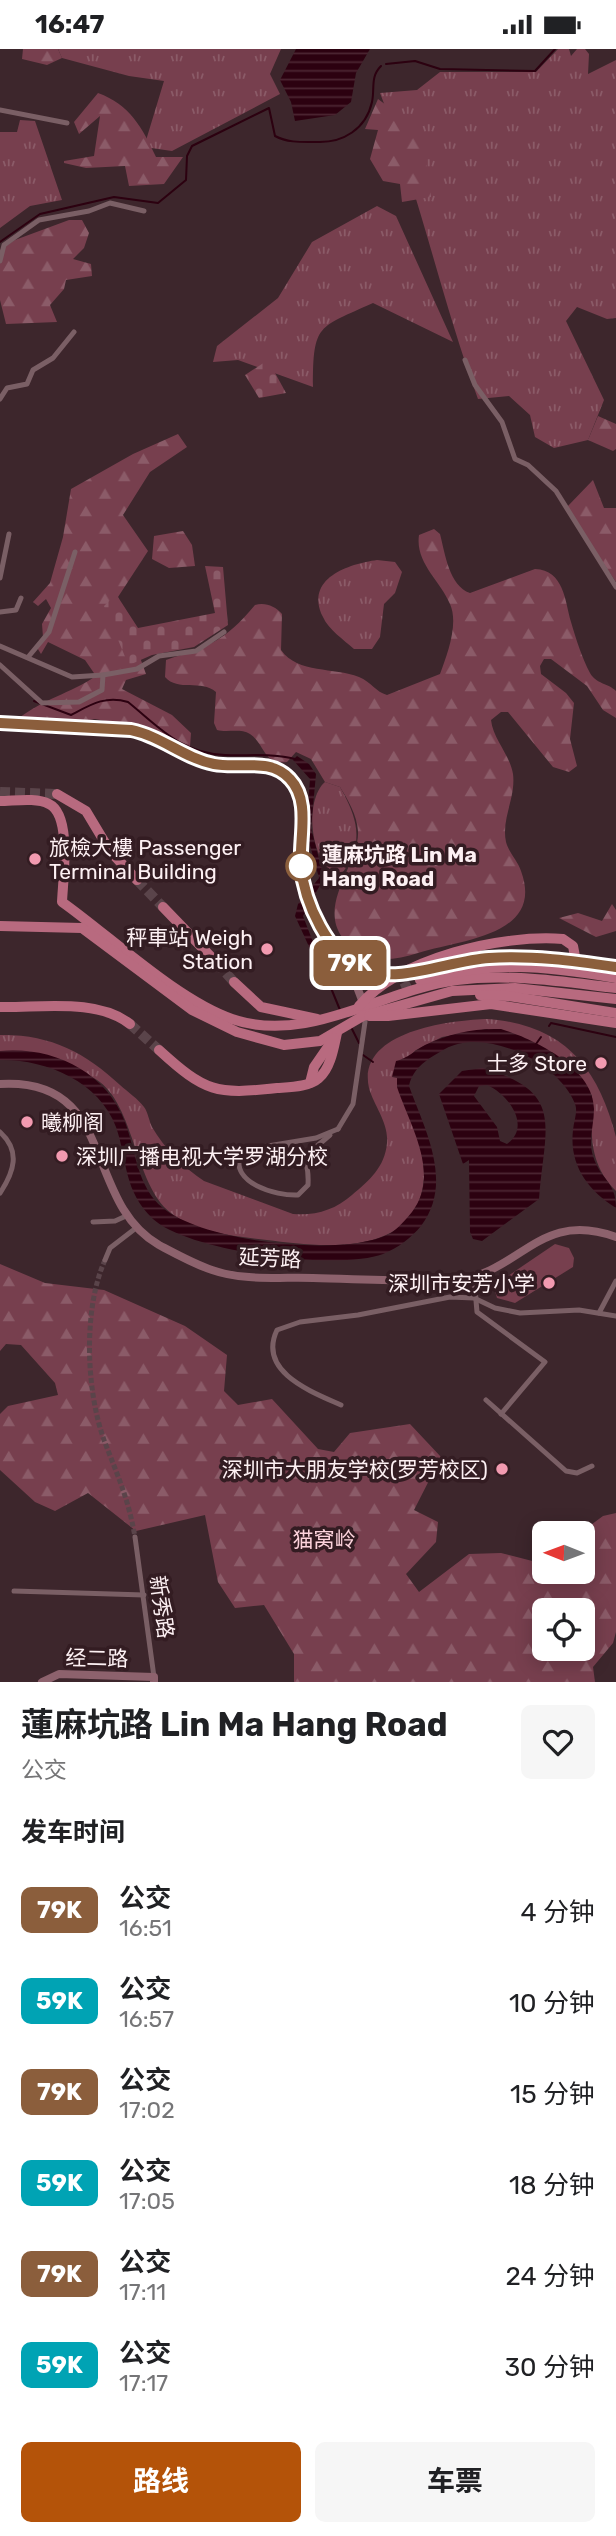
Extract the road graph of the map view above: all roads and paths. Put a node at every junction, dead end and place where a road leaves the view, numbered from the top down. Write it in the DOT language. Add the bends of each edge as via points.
graph roads {
  1 [pos="0,110"];
  2 [pos="67,123"];
  3 [pos="144,211"];
  4 [pos="0,261"];
  5 [pos="74,332"];
  6 [pos="465,361"];
  7 [pos="0,399"];
  8 [pos="9,534"];
  9 [pos="75,552"];
  10 [pos="0,577"];
  11 [pos="616,587"];
  12 [pos="21,598"];
  13 [pos="0,612"];
  14 [pos="225,632"];
  15 [pos="0,646"];
  16 [pos="29,656"];
  17 [pos="0,665"];
  18 [pos="103,675"];
  19 [pos="0,723"];
  20 [pos="57,794"];
  21 [pos="0,801"];
  22 [pos="137,880"];
  23 [pos="163,907"];
  24 [pos="0,926"];
  25 [pos="216,963"];
  26 [pos="576,963"];
  27 [pos="357,967"];
  28 [pos="616,967"];
  29 [pos="397,974"];
  30 [pos="419,975"];
  31 [pos="616,978"];
  32 [pos="234,982"];
  33 [pos="616,988"];
  34 [pos="444,998"];
  35 [pos="616,999"];
  36 [pos="0,1007"];
  37 [pos="362,1011"];
  38 [pos="613,1013"];
  39 [pos="214,1017"];
  40 [pos="312,1021"];
  41 [pos="616,1023"];
  42 [pos="130,1024"];
  43 [pos="340,1031"];
  44 [pos="311,1042"];
  45 [pos="159,1050"];
  46 [pos="0,1084"];
  47 [pos="338,1129"];
  48 [pos="0,1132"];
  49 [pos="283,1144"];
  50 [pos="306,1163"];
  51 [pos="0,1192"];
  52 [pos="126,1216"];
  53 [pos="93,1222"];
  54 [pos="136,1228"];
  55 [pos="616,1237"];
  56 [pos="105,1260"];
  57 [pos="474,1277"];
  58 [pos="450,1280"];
  59 [pos="616,1281"];
  60 [pos="450,1297"];
  61 [pos="474,1299"];
  62 [pos="599,1313"];
  63 [pos="616,1316"];
  64 [pos="486,1400"];
  65 [pos="341,1405"];
  66 [pos="501,1414"];
  67 [pos="592,1466"];
  68 [pos="135,1537"];
  69 [pos="14,1591"];
  70 [pos="144,1595"];
  71 [pos="154,1679"];
  72 [pos="42,1682"];
  1 -- 2 [label="street"];
  3 -- 4 [label="street" via="110,203 39,220 4,245"];
  5 -- 7 [label="street" via="53,358 33,370 27,384 7,388"];
  6 -- 11 [label="street" via="475,385 502,422 515,459 556,491"];
  8 -- 10 [label="street"];
  9 -- 16 [label="street" via="49,632"];
  12 -- 13 [label="street" via="16,610"];
  14 -- 18 [label="street" via="196,651 159,656 137,669"];
  15 -- 16 [label="street"];
  16 -- 18 [label="street" via="72,677"];
  17 -- 18 [label="street" via="42,703 79,702 102,690"];
  19 -- 27 [label="street" via="131,730 209,762 264,765 281,771 301,798 301,863 306,888 336,950"];
  20 -- 22 [label="highway" via="86,811 110,851"];
  21 -- 39 [label="highway" via="43,802 58,811 64,832 62,902"];
  23 -- 25 [label="highway"];
  24 -- 39 [label="highway" via="87,930 192,1010"];
  26 -- 28 [label="street"];
  26 -- 30 [label="street" via="490,958"];
  26 -- 37 [label="highway" via="573,946 560,939 505,943 452,954 404,973 373,992"];
  27 -- 29 [label="street" via="376,974"];
  27 -- 37 [label="street" via="354,979"];
  30 -- 31 [label="highway" via="521,966"];
  32 -- 40 [label="highway" via="261,1007"];
  33 -- 37 [label="highway" via="480,978 423,987"];
  34 -- 38 [label="highway" via="508,996"];
  35 -- 37 [label="highway" via="528,988 475,988"];
  36 -- 42 [label="highway" via="97,1009"];
  37 -- 40 [label="highway"];
  37 -- 41 [label="highway" via="388,1016 491,1004"];
  37 -- 43 [label="highway"];
  37 -- 47 [label="street" via="352,1109"];
  39 -- 40 [label="highway" via="287,1028"];
  39 -- 44 [label="highway" via="276,1044"];
  40 -- 44 [label="highway" via="306,1034"];
  43 -- 44 [label="highway"];
  43 -- 45 [label="highway" via="314,1067 310,1083 241,1092 215,1090 190,1077"];
  46 -- 52 [label="street, 延芳路" via="37,1087 77,1112 93,1136"];
  47 -- 49 [label="street"];
  47 -- 50 [label="street" via="310,1152"];
  48 -- 51 [label="street" via="14,1161"];
  49 -- 50 [label="street" via="299,1149"];
  49 -- 50 [label="street" via="243,1151 238,1161 242,1176 298,1195 308,1185"];
  52 -- 53 [label="street"];
  52 -- 54 [label="street, 延芳路"];
  54 -- 56 [label="street" via="110,1248"];
  54 -- 58 [label="street, 延芳路" via="166,1248 226,1273"];
  55 -- 57 [label="street, 延芳路" via="583,1230 559,1232 542,1237"];
  57 -- 58 [label="street, 延芳路"];
  57 -- 61 [label="street"];
  58 -- 60 [label="street"];
  59 -- 62 [label="street"];
  60 -- 61 [label="street"];
  60 -- 65 [label="street" via="277,1329 273,1347 289,1379"];
  61 -- 62 [label="street" via="520,1313"];
  61 -- 66 [label="street" via="477,1312 545,1362"];
  62 -- 63 [label="street"];
  64 -- 66 [label="street"];
  66 -- 67 [label="street" via="566,1471 577,1473"];
  68 -- 70 [label="street, 新秀路"];
  69 -- 70 [label="street"];
  70 -- 71 [label="street, 新秀路"];
  71 -- 72 [label="street, 经二路" via="59,1674"];
}
